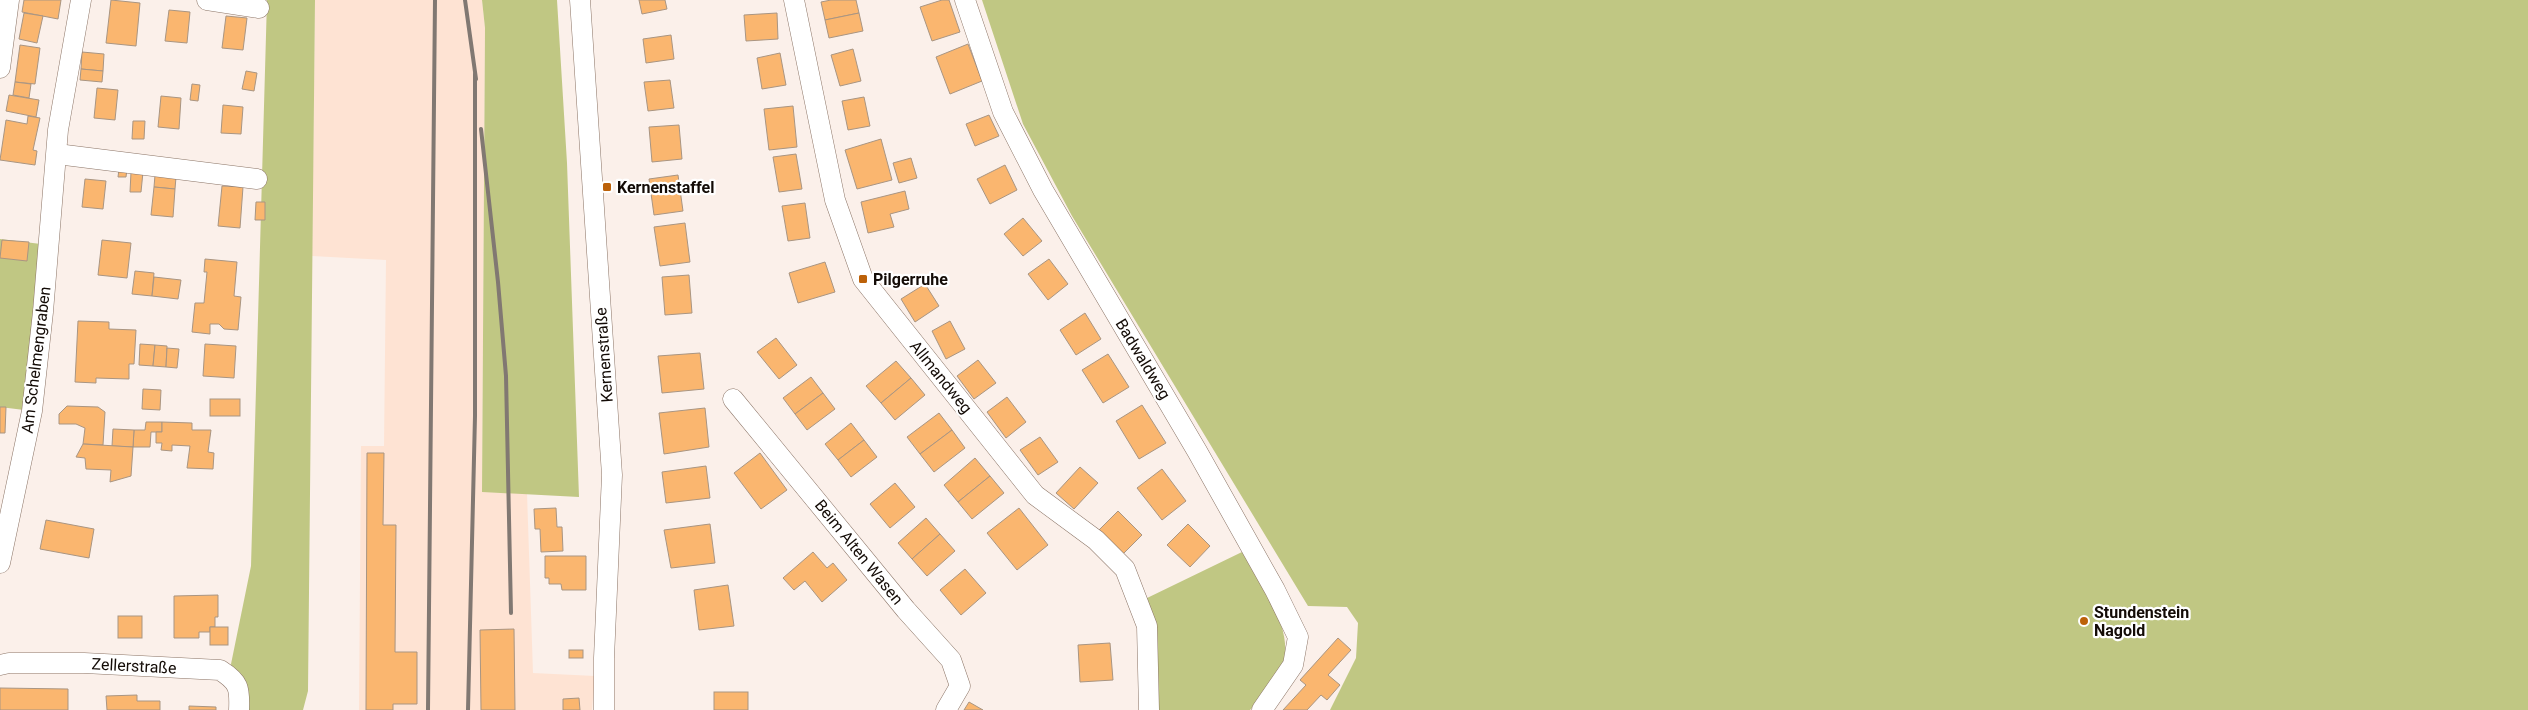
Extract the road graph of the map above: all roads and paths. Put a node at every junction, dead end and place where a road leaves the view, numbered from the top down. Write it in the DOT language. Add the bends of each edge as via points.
graph roads {
  1 [pos="9,0"];
  2 [pos="82,0"];
  3 [pos="207,0"];
  4 [pos="580,0"];
  5 [pos="794,0"];
  6 [pos="965,0"];
  7 [pos="259,8"];
  8 [pos="0,68"];
  9 [pos="57,154"];
  10 [pos="257,179"];
  11 [pos="733,399"];
  12 [pos="0,563"];
  13 [pos="0,665"];
  14 [pos="239,710"];
  15 [pos="604,710"];
  16 [pos="946,710"];
  17 [pos="1149,710"];
  18 [pos="1262,710"];
  1 -- 8 [label="street"];
  2 -- 9 [label="street, Am Schelmengraben" via="58,130"];
  3 -- 7 [label="street"];
  4 -- 15 [label="street, Kernenstraße" via="612,475"];
  5 -- 17 [label="street, Allmandweg" via="835,200 863,280 1035,495 1096,540 1125,569 1147,626"];
  6 -- 18 [label="street, Badwaldweg" via="1003,112 1044,190 1197,451 1298,637 1293,665"];
  9 -- 10 [label="street"];
  9 -- 12 [label="street, Am Schelmengraben" via="32,411"];
  11 -- 16 [label="street, Beim Alten Wasen" via="951,660 960,686"];
  13 -- 14 [label="street, Zellerstraße" via="84,663 220,670 234,678 237,684"];
}
